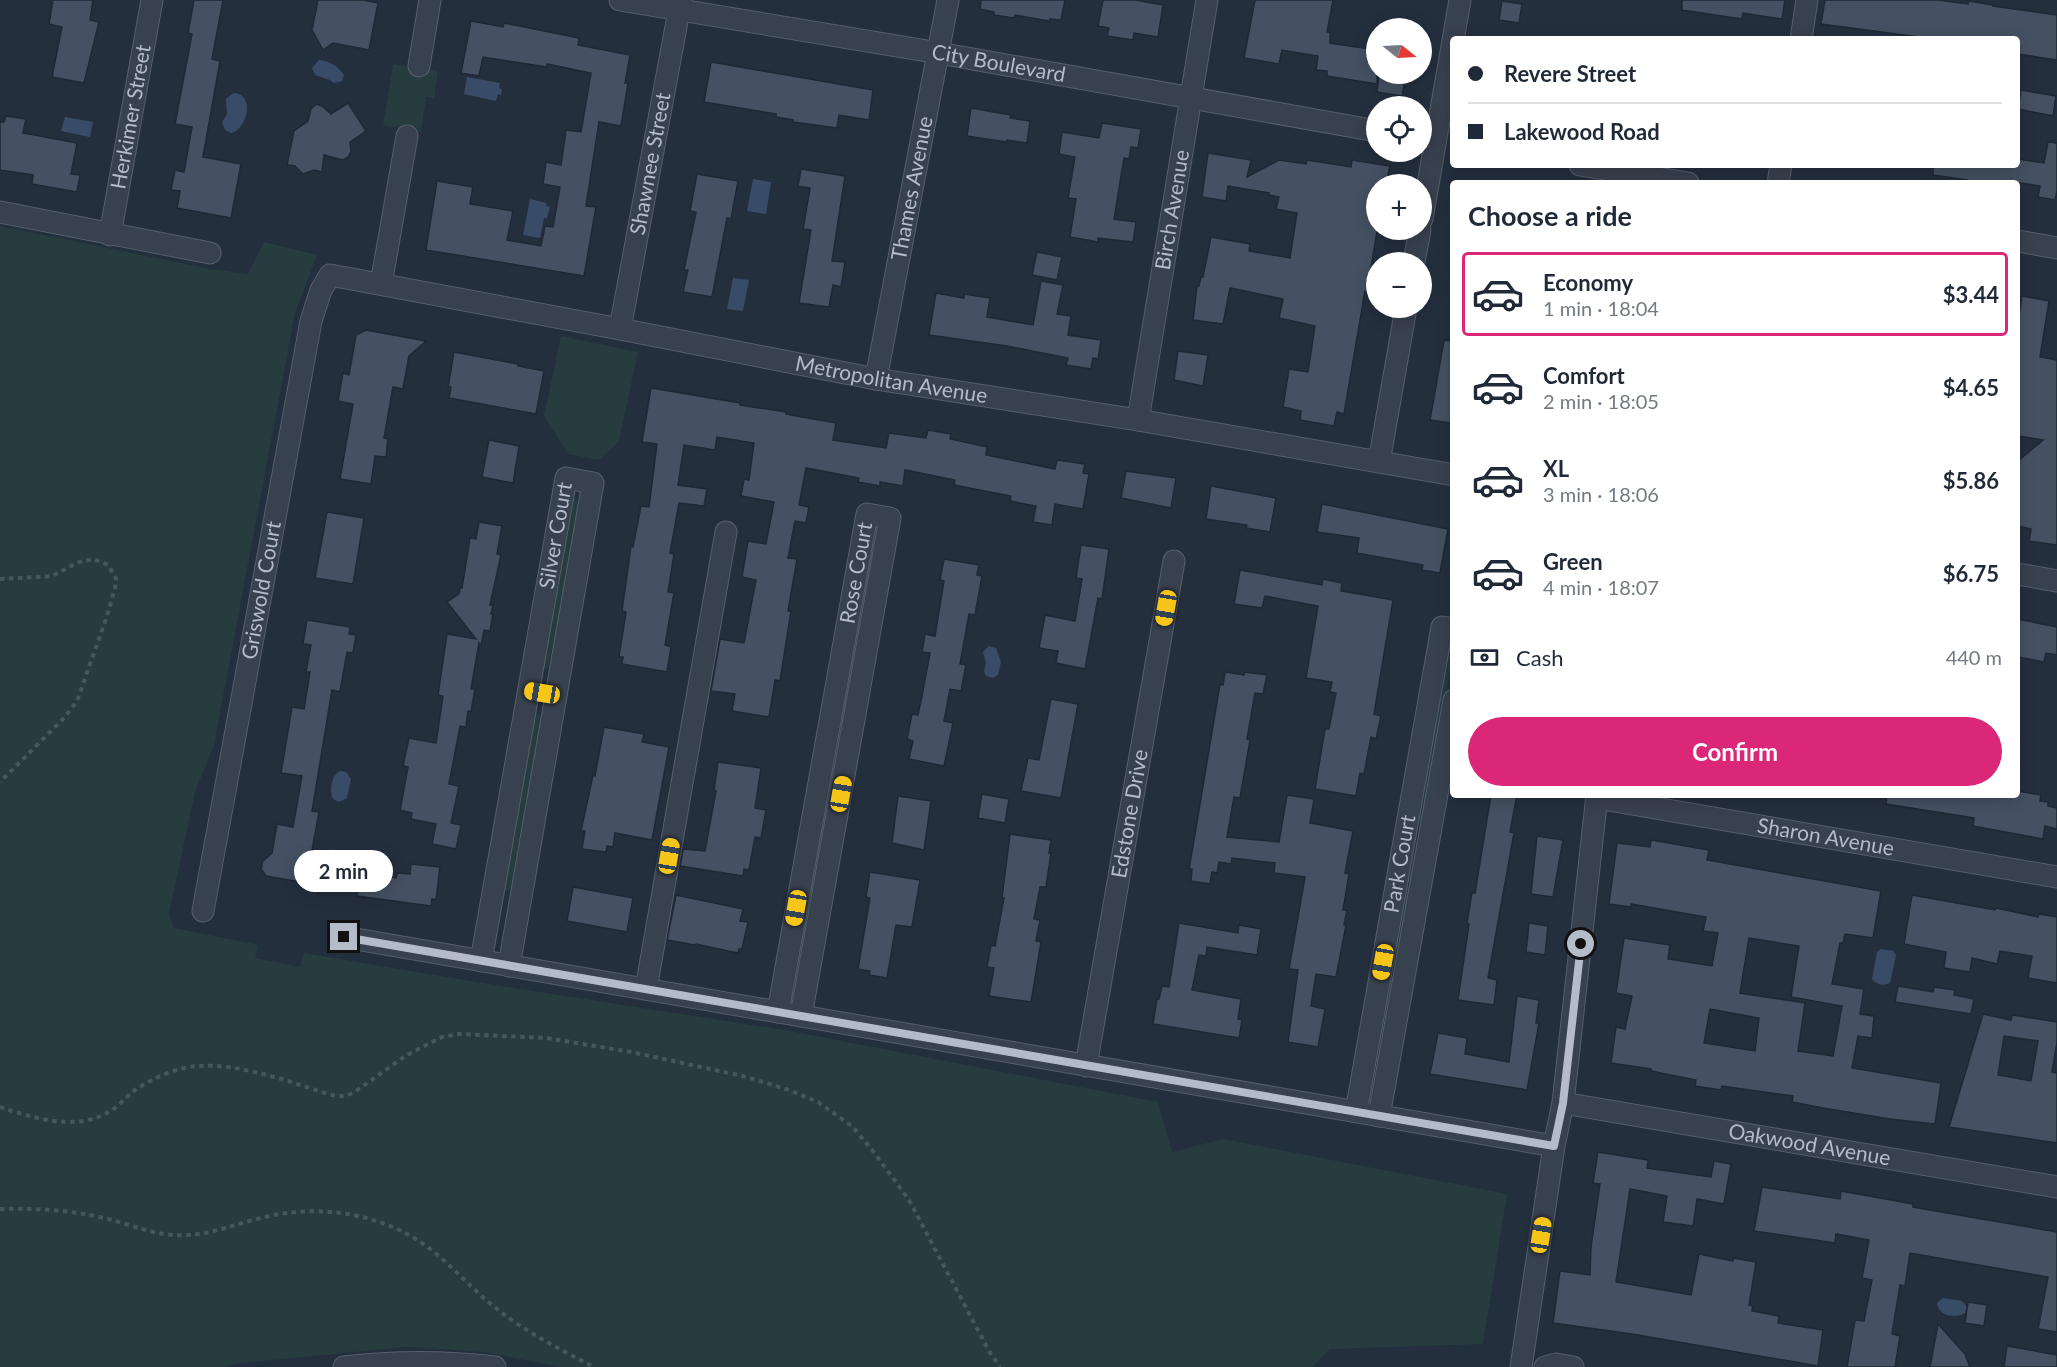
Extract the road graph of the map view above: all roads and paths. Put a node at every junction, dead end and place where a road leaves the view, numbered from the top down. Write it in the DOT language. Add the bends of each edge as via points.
graph roads {
  1 [pos="152,0"];
  2 [pos="430,0"];
  3 [pos="620,0"];
  4 [pos="948,0"];
  5 [pos="1207,0"];
  6 [pos="1460,0"];
  7 [pos="1807,0"];
  8 [pos="681,5"];
  9 [pos="1454,36"];
  10 [pos="1801,36"];
  11 [pos="939,52"];
  12 [pos="1450,61"];
  13 [pos="419,66"];
  14 [pos="1191,97"];
  15 [pos="1366,128"];
  16 [pos="407,136"];
  17 [pos="1437,141"];
  18 [pos="1598,168"];
  19 [pos="1431,174"];
  20 [pos="1670,180"];
  21 [pos="0,213"];
  22 [pos="110,235"];
  23 [pos="2020,241"];
  24 [pos="2057,248"];
  25 [pos="210,253"];
  26 [pos="330,275"];
  27 [pos="381,284"];
  28 [pos="1404,318"];
  29 [pos="620,328"];
  30 [pos="876,379"];
  31 [pos="1138,420"];
  32 [pos="1379,462"];
  33 [pos="1450,474"];
  34 [pos="726,532"];
  35 [pos="1174,561"];
  36 [pos="2020,574"];
  37 [pos="0,579"];
  38 [pos="2057,581"];
  39 [pos="1450,628"];
  40 [pos="529,691"];
  41 [pos="556,696"];
  42 [pos="1450,722"];
  43 [pos="825,746"];
  44 [pos="849,749"];
  45 [pos="0,782"];
  46 [pos="1597,798"];
  47 [pos="1608,798"];
  48 [pos="1403,847"];
  49 [pos="1427,851"];
  50 [pos="2057,877"];
  51 [pos="204,911"];
  52 [pos="344,937"];
  53 [pos="481,961"];
  54 [pos="509,966"];
  55 [pos="646,989"];
  56 [pos="778,1012"];
  57 [pos="801,1016"];
  58 [pos="1086,1065"];
  59 [pos="1563,1103"];
  60 [pos="0,1107"];
  61 [pos="1356,1112"];
  62 [pos="1379,1116"];
  63 [pos="1554,1146"];
  64 [pos="2057,1187"];
  65 [pos="0,1209"];
  66 [pos="344,1367"];
  67 [pos="495,1367"];
  68 [pos="594,1367"];
  69 [pos="1000,1367"];
  70 [pos="1521,1367"];
  71 [pos="1545,1367"];
  72 [pos="1573,1367"];
  1 -- 22 [label="street, Herkimer Street"];
  2 -- 13 [label="street"];
  3 -- 8 [label="street, City Boulevard"];
  4 -- 11 [label="street, Thames Avenue"];
  5 -- 14 [label="street, Birch Avenue"];
  6 -- 9 [label="street"];
  7 -- 10 [label="street"];
  8 -- 11 [label="street, City Boulevard"];
  8 -- 29 [label="street, Shawnee Street"];
  11 -- 14 [label="street, City Boulevard"];
  11 -- 30 [label="street, Thames Avenue"];
  12 -- 17 [label="street"];
  14 -- 15 [label="street, City Boulevard"];
  14 -- 31 [label="street, Birch Avenue"];
  16 -- 27 [label="street"];
  17 -- 19 [label="street"];
  18 -- 20 [label="street"];
  21 -- 22 [label="street"];
  22 -- 25 [label="street"];
  23 -- 24 [label="street"];
  26 -- 27 [label="street, Metropolitan Avenue"];
  26 -- 51 [label="street, Griswold Court" via="311,321"];
  27 -- 29 [label="street, Metropolitan Avenue"];
  28 -- 32 [label="street"];
  29 -- 30 [label="street, Metropolitan Avenue"];
  30 -- 31 [label="street, Metropolitan Avenue"];
  31 -- 32 [label="street, Metropolitan Avenue"];
  32 -- 33 [label="street, Metropolitan Avenue"];
  34 -- 55 [label="street"];
  35 -- 58 [label="street, Edstone Drive"];
  36 -- 38 [label="street"];
  37 -- 45 [label="path" via="52,576 93,559 108,565 116,578 116,588 77,701"];
  39 -- 48 [label="street, Park Court" via="1442,627"];
  40 -- 41 [label="street"];
  40 -- 41 [label="street, Silver Court" via="566,478 593,483"];
  40 -- 53 [label="street, Silver Court"];
  41 -- 54 [label="street, Silver Court"];
  42 -- 49 [label="street, Park Court"];
  43 -- 44 [label="street"];
  43 -- 44 [label="street, Rose Court" via="867,514 890,518"];
  43 -- 56 [label="street, Rose Court"];
  44 -- 57 [label="street, Rose Court"];
  46 -- 59 [label="street"];
  47 -- 50 [label="street, Sharon Avenue"];
  48 -- 49 [label="street"];
  48 -- 61 [label="street, Park Court"];
  49 -- 62 [label="street, Park Court"];
  52 -- 53 [label="street"];
  53 -- 54 [label="street"];
  54 -- 55 [label="street"];
  55 -- 56 [label="street"];
  56 -- 57 [label="street"];
  57 -- 58 [label="street"];
  58 -- 61 [label="street"];
  59 -- 63 [label="street"];
  59 -- 64 [label="street, Oakwood Avenue"];
  60 -- 69 [label="path" via="57,1121 94,1119 153,1080 198,1066 264,1075 345,1096 406,1055 442,1037 459,1034 546,1038 743,1076 818,1102 853,1127 909,1200"];
  61 -- 62 [label="street"];
  62 -- 63 [label="street"];
  63 -- 70 [label="street"];
  65 -- 68 [label="path" via="67,1210 171,1235 206,1234 259,1218 293,1213 331,1211 375,1219 433,1249 498,1310"];
  66 -- 67 [label="street" via="426,1363"];
  71 -- 72 [label="street"];
}
